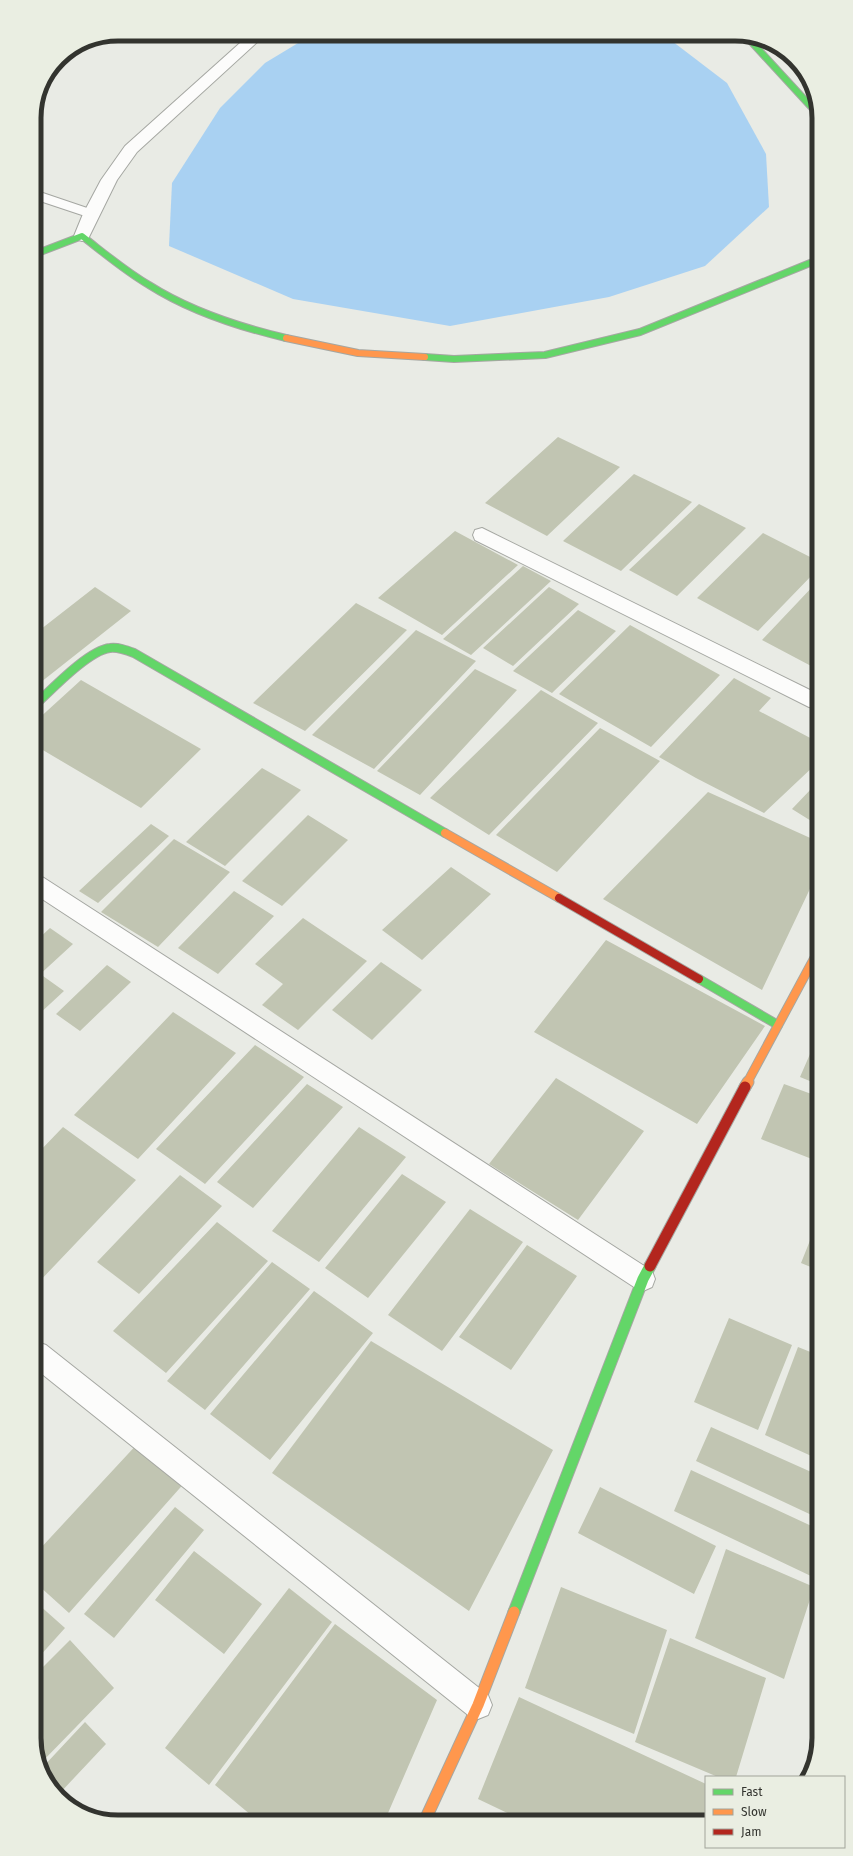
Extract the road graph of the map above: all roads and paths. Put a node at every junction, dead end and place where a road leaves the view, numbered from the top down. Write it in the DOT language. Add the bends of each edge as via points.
graph roads {
  1 [pos="250,41"];
  2 [pos="752,43"];
  3 [pos="811,107"];
  4 [pos="41,196"];
  5 [pos="91,214"];
  6 [pos="82,236"];
  7 [pos="41,251"];
  8 [pos="812,262"];
  9 [pos="482,535"];
  10 [pos="41,700"];
  11 [pos="812,700"];
  12 [pos="41,887"];
  13 [pos="812,962"];
  14 [pos="778,1025"];
  15 [pos="643,1279"];
  16 [pos="41,1356"];
  17 [pos="478,1705"];
  18 [pos="427,1815"];
  1 -- 5 [label="street" via="131,149 109,180"];
  2 -- 3 [label="street"];
  4 -- 5 [label="lane"];
  5 -- 6 [label="street"];
  6 -- 7 [label="street"];
  6 -- 8 [label="street" via="134,276 184,304 260,332 358,353 454,359 544,355 640,332"];
  9 -- 11 [label="street"];
  10 -- 14 [label="street" via="106,648 121,648 134,653"];
  12 -- 15 [label="street"];
  13 -- 14 [label="street"];
  14 -- 15 [label="street"];
  15 -- 17 [label="street"];
  16 -- 17 [label="street"];
  17 -- 18 [label="street"];
}
